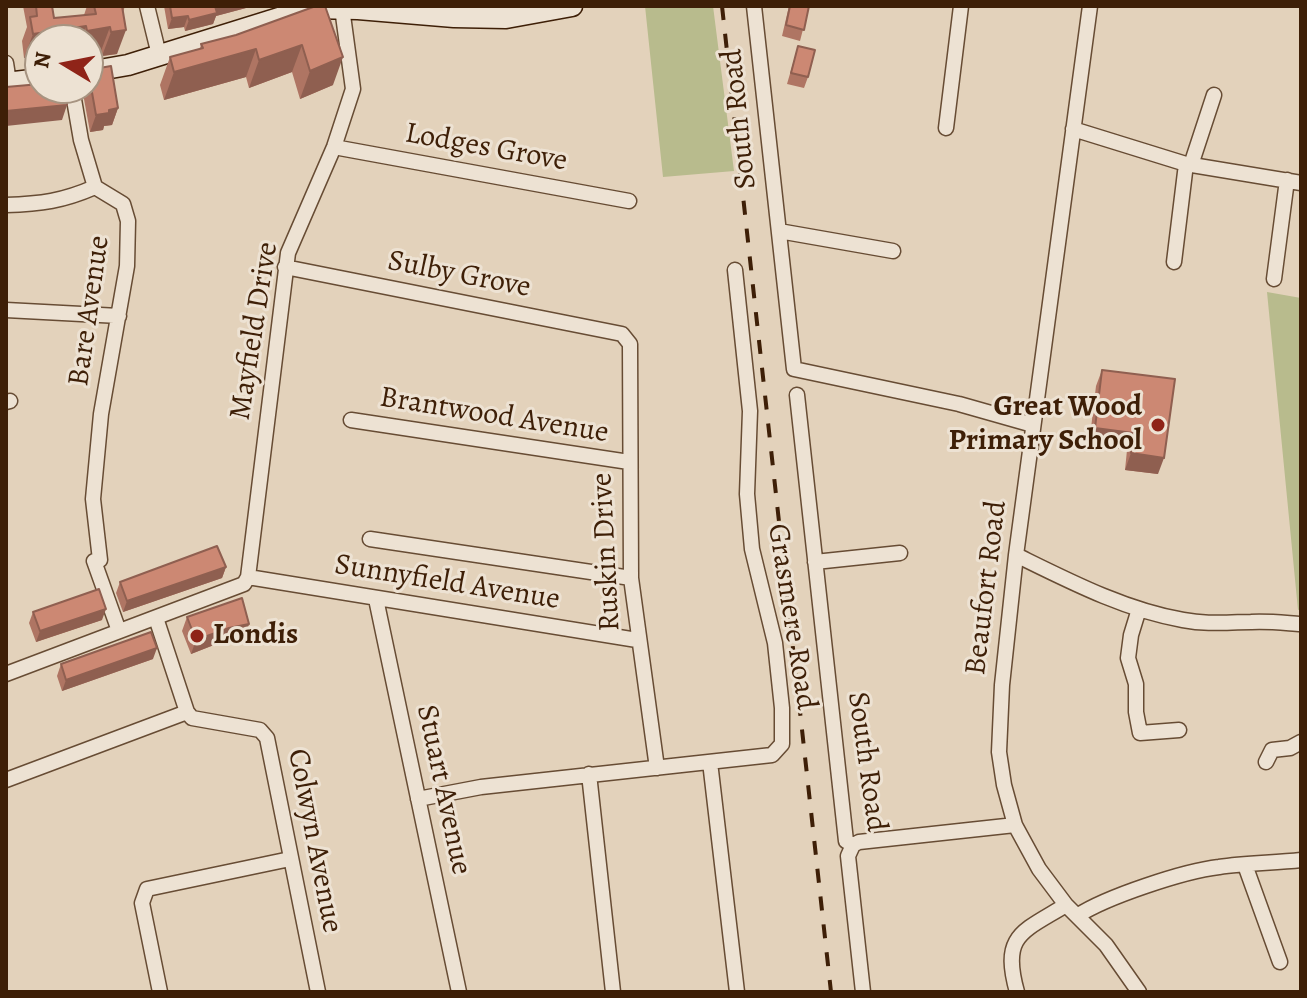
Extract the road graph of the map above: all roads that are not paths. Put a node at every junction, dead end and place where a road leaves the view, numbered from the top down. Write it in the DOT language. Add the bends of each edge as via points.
graph roads {
  1 [pos="147,6"];
  2 [pos="754,6"];
  3 [pos="961,6"];
  4 [pos="1090,6"];
  5 [pos="564,7"];
  6 [pos="353,8"];
  7 [pos="159,55"];
  8 [pos="104,69"];
  9 [pos="1214,95"];
  10 [pos="75,104"];
  11 [pos="946,128"];
  12 [pos="1073,129"];
  13 [pos="334,147"];
  14 [pos="1188,165"];
  15 [pos="1294,182"];
  16 [pos="95,187"];
  17 [pos="629,201"];
  18 [pos="6,205"];
  19 [pos="779,231"];
  20 [pos="893,251"];
  21 [pos="1174,262"];
  22 [pos="285,267"];
  23 [pos="735,270"];
  24 [pos="1274,279"];
  25 [pos="6,310"];
  26 [pos="119,316"];
  27 [pos="622,334"];
  28 [pos="797,395"];
  29 [pos="351,420"];
  30 [pos="1033,425"];
  31 [pos="629,462"];
  32 [pos="370,539"];
  33 [pos="900,553"];
  34 [pos="1016,555"];
  35 [pos="815,562"];
  36 [pos="248,577"];
  37 [pos="631,578"];
  38 [pos="376,599"];
  39 [pos="1139,609"];
  40 [pos="156,618"];
  41 [pos="1301,624"];
  42 [pos="119,631"];
  43 [pos="637,640"];
  44 [pos="6,674"];
  45 [pos="187,712"];
  46 [pos="1179,730"];
  47 [pos="1301,742"];
  48 [pos="1268,750"];
  49 [pos="710,762"];
  50 [pos="657,768"];
  51 [pos="589,774"];
  52 [pos="6,780"];
  53 [pos="418,799"];
  54 [pos="1015,825"];
  55 [pos="853,845"];
  56 [pos="290,859"];
  57 [pos="1301,860"];
  58 [pos="1245,865"];
  59 [pos="1072,911"];
  60 [pos="1280,962"];
  61 [pos="160,992"];
  62 [pos="318,992"];
  63 [pos="459,992"];
  64 [pos="613,992"];
  65 [pos="737,992"];
  66 [pos="863,992"];
  67 [pos="1017,992"];
  68 [pos="1139,992"];
  1 -- 7 [label="street"];
  2 -- 19 [label="street, South Road"];
  3 -- 11 [label="street"];
  4 -- 12 [label="street, Beaufort Road"];
  5 -- 6 [label="main road" via="506,18"];
  6 -- 7 [label="main road" via="311,8"];
  6 -- 13 [label="street, Mayfield Drive" via="353,89"];
  7 -- 8 [label="main road"];
  9 -- 14 [label="street"];
  10 -- 16 [label="street"];
  12 -- 14 [label="street"];
  12 -- 30 [label="street, Beaufort Road"];
  13 -- 17 [label="street, Lodges Grove"];
  13 -- 22 [label="street, Mayfield Drive"];
  14 -- 15 [label="street"];
  14 -- 21 [label="street"];
  15 -- 24 [label="street"];
  16 -- 18 [label="street" via="56,201"];
  16 -- 26 [label="street, Bare Avenue" via="123,204 128,221"];
  19 -- 20 [label="street"];
  19 -- 30 [label="street, South Road" via="794,369"];
  22 -- 27 [label="street, Sulby Grove"];
  22 -- 36 [label="street, Mayfield Drive"];
  23 -- 49 [label="street, Grasmere Road" via="750,411 747,494 752,549 775,643 782,744 772,755"];
  25 -- 26 [label="street"];
  26 -- 42 [label="street, Bare Avenue" via="101,414 93,499 97,561"];
  27 -- 31 [label="street, Ruskin Drive" via="630,344"];
  28 -- 35 [label="street, South Road"];
  29 -- 31 [label="street, Brantwood Avenue"];
  30 -- 34 [label="street, Beaufort Road"];
  31 -- 37 [label="street, Ruskin Drive"];
  32 -- 37 [label="street"];
  33 -- 35 [label="street"];
  34 -- 39 [label="street"];
  34 -- 54 [label="street, Beaufort Road" via="999,752"];
  35 -- 55 [label="street, South Road" via="846,841"];
  36 -- 38 [label="street, Sunnyfield Avenue"];
  36 -- 40 [label="street" via="244,584"];
  37 -- 43 [label="street, Ruskin Drive"];
  38 -- 43 [label="street, Sunnyfield Avenue"];
  38 -- 53 [label="street, Stuart Avenue"];
  39 -- 41 [label="street" via="1225,625"];
  39 -- 46 [label="street" via="1128,658 1140,733"];
  40 -- 42 [label="street"];
  40 -- 45 [label="street"];
  42 -- 44 [label="street"];
  43 -- 50 [label="street, Ruskin Drive"];
  45 -- 52 [label="street"];
  45 -- 56 [label="street, Colwyn Avenue" via="192,718 260,730 267,738"];
  47 -- 48 [label="street"];
  49 -- 50 [label="street, Grasmere Road"];
  49 -- 65 [label="street"];
  50 -- 51 [label="street, Grasmere Road"];
  51 -- 53 [label="street, Grasmere Road"];
  51 -- 64 [label="street"];
  53 -- 63 [label="street, Stuart Avenue"];
  54 -- 55 [label="street"];
  54 -- 59 [label="street, Beaufort Road" via="1039,869"];
  55 -- 66 [label="street, South Road" via="848,856"];
  56 -- 61 [label="street" via="147,889 142,903"];
  56 -- 62 [label="street, Colwyn Avenue"];
  57 -- 58 [label="street"];
  58 -- 59 [label="street" via="1196,872"];
  58 -- 60 [label="street"];
  59 -- 67 [label="street" via="1022,933 1010,952"];
  59 -- 68 [label="street, Beaufort Road" via="1106,945"];
}
